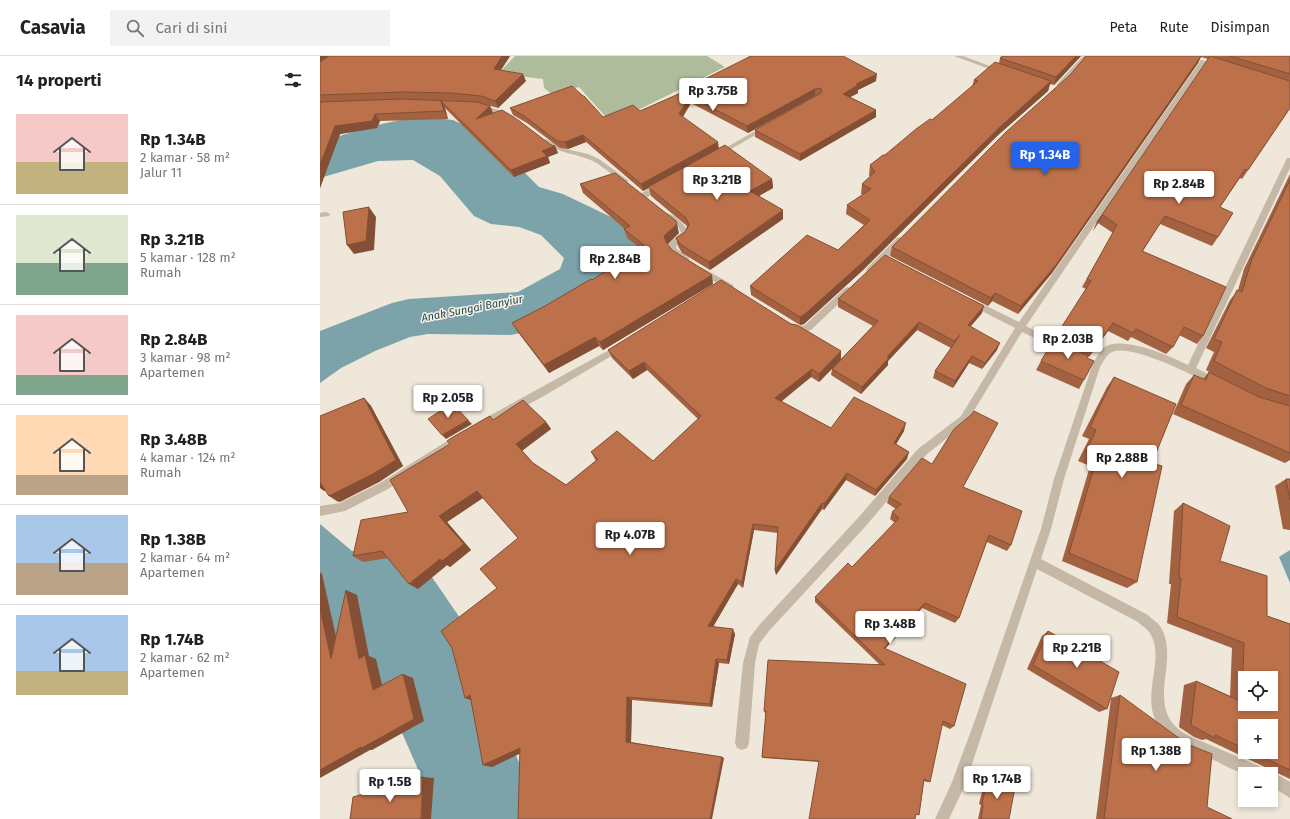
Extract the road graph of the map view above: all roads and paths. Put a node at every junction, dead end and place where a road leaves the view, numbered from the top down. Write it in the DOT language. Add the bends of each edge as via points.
graph roads {
  1 [pos="957,56"];
  2 [pos="1086,56"];
  3 [pos="1203,60"];
  4 [pos="1010,74"];
  5 [pos="1055,89"];
  6 [pos="469,105"];
  7 [pos="518,121"];
  8 [pos="772,124"];
  9 [pos="540,137"];
  10 [pos="712,157"];
  11 [pos="1290,160"];
  12 [pos="671,180"];
  13 [pos="660,209"];
  14 [pos="905,235"];
  15 [pos="736,291"];
  16 [pos="965,300"];
  17 [pos="782,321"];
  18 [pos="1020,328"];
  19 [pos="628,342"];
  20 [pos="1075,355"];
  21 [pos="1191,369"];
  22 [pos="1225,387"];
  23 [pos="320,511"];
  24 [pos="1034,561"];
  25 [pos="742,743"];
  26 [pos="1246,767"];
  27 [pos="1278,782"];
  28 [pos="1290,791"];
  29 [pos="942,819"];
  1 -- 4 [label="street"];
  2 -- 5 [label="street"];
  3 -- 18 [label="street"];
  6 -- 7 [label="street" via="504,113"];
  8 -- 10 [label="street"];
  9 -- 12 [label="street" via="557,150 581,155 601,163 641,194"];
  11 -- 21 [label="street"];
  13 -- 15 [label="street" via="682,227 685,233 672,245 678,256 720,285"];
  14 -- 17 [label="street" via="886,259 859,280 808,328 795,329"];
  16 -- 18 [label="street"];
  18 -- 20 [label="street"];
  18 -- 25 [label="street" via="964,419 922,452 754,641 749,663"];
  19 -- 23 [label="street" via="472,430 384,486 341,508"];
  21 -- 22 [label="street"];
  21 -- 24 [label="street" via="1130,347 1107,350 1093,364 1046,529"];
  24 -- 26 [label="street" via="1142,618 1154,628 1161,647 1157,705 1161,718 1171,731 1186,740"];
  24 -- 29 [label="street" via="958,785"];
  27 -- 28 [label="street"];
}
